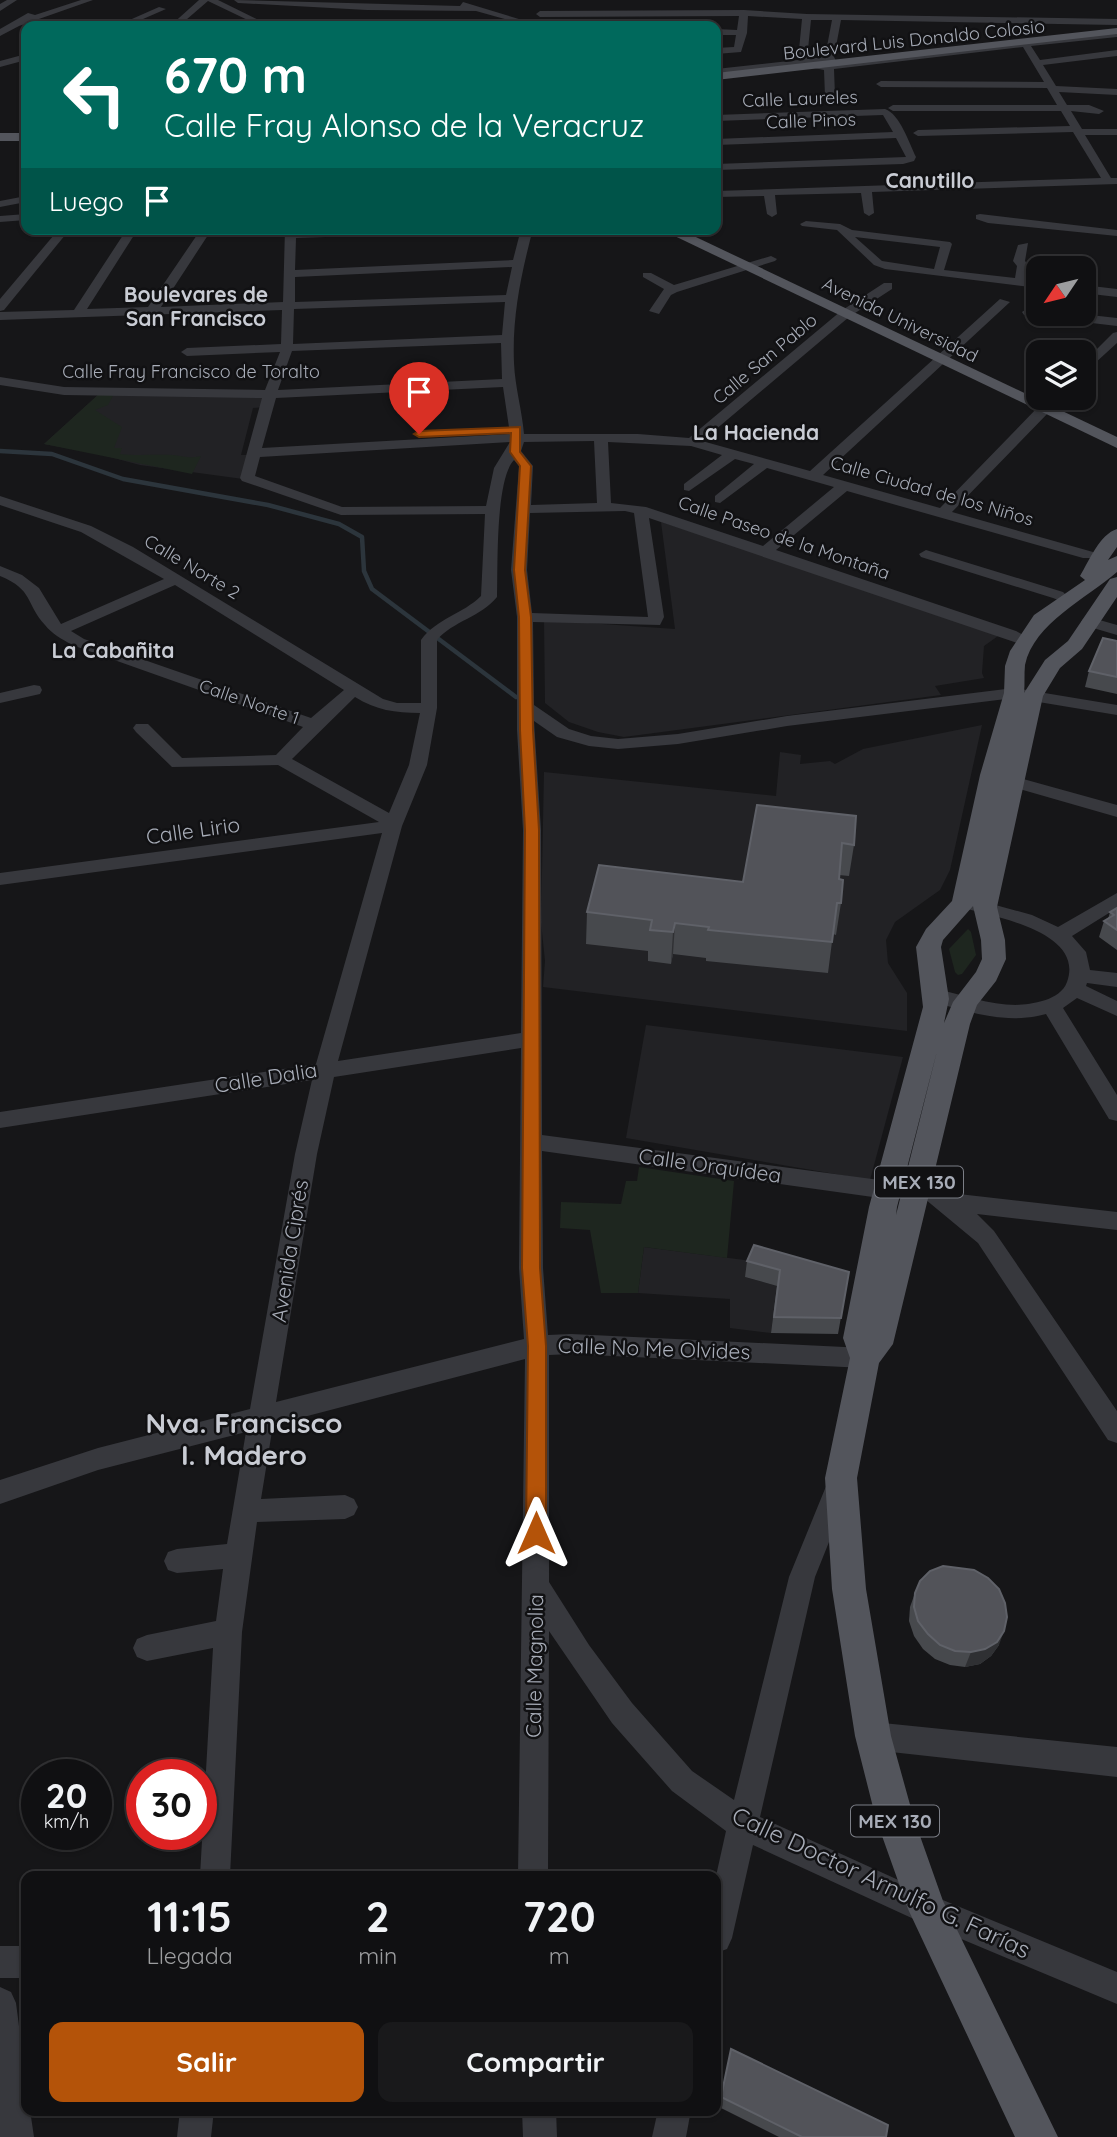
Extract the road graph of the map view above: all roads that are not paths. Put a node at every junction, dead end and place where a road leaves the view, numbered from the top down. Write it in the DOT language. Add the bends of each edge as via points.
graph roads {
  1 [pos="13,0"];
  2 [pos="54,0"];
  3 [pos="89,0"];
  4 [pos="204,0"];
  5 [pos="211,0"];
  6 [pos="238,0"];
  7 [pos="447,0"];
  8 [pos="548,0"];
  9 [pos="276,1"];
  10 [pos="343,3"];
  11 [pos="386,4"];
  12 [pos="0,8"];
  13 [pos="162,9"];
  14 [pos="479,10"];
  15 [pos="672,12"];
  16 [pos="615,13"];
  17 [pos="744,13"];
  18 [pos="551,14"];
  19 [pos="450,15"];
  20 [pos="376,17"];
  21 [pos="807,17"];
  22 [pos="837,18"];
  23 [pos="22,21"];
  24 [pos="25,21"];
  25 [pos="132,21"];
  26 [pos="180,21"];
  27 [pos="256,21"];
  28 [pos="520,21"];
  29 [pos="539,21"];
  30 [pos="550,21"];
  31 [pos="614,21"];
  32 [pos="671,21"];
  33 [pos="19,23"];
  34 [pos="1117,29"];
  35 [pos="1,32"];
  36 [pos="721,32"];
  37 [pos="743,33"];
  38 [pos="19,34"];
  39 [pos="1026,45"];
  40 [pos="721,51"];
  41 [pos="1117,54"];
  42 [pos="21,58"];
  43 [pos="829,63"];
  44 [pos="0,64"];
  45 [pos="803,66"];
  46 [pos="1040,68"];
  47 [pos="0,71"];
  48 [pos="15,71"];
  49 [pos="1062,71"];
  50 [pos="721,75"];
  51 [pos="721,75"];
  52 [pos="881,84"];
  53 [pos="1051,87"];
  54 [pos="1117,90"];
  55 [pos="830,96"];
  56 [pos="889,110"];
  57 [pos="1066,111"];
  58 [pos="1104,111"];
  59 [pos="805,114"];
  60 [pos="721,118"];
  61 [pos="0,129"];
  62 [pos="1077,130"];
  63 [pos="1117,132"];
  64 [pos="918,133"];
  65 [pos="21,134"];
  66 [pos="21,135"];
  67 [pos="902,135"];
  68 [pos="0,137"];
  69 [pos="821,138"];
  70 [pos="780,140"];
  71 [pos="721,141"];
  72 [pos="792,164"];
  73 [pos="721,167"];
  74 [pos="1100,168"];
  75 [pos="1113,181"];
  76 [pos="1071,182"];
  77 [pos="866,189"];
  78 [pos="807,191"];
  79 [pos="769,192"];
  80 [pos="721,194"];
  81 [pos="21,200"];
  82 [pos="0,204"];
  83 [pos="869,213"];
  84 [pos="772,214"];
  85 [pos="21,217"];
  86 [pos="981,217"];
  87 [pos="0,219"];
  88 [pos="806,224"];
  89 [pos="849,233"];
  90 [pos="1117,233"];
  91 [pos="60,235"];
  92 [pos="129,235"];
  93 [pos="203,235"];
  94 [pos="290,235"];
  95 [pos="525,235"];
  96 [pos="680,235"];
  97 [pos="1024,245"];
  98 [pos="747,248"];
  99 [pos="776,262"];
  100 [pos="517,263"];
  101 [pos="882,265"];
  102 [pos="747,267"];
  103 [pos="939,268"];
  104 [pos="289,274"];
  105 [pos="648,275"];
  106 [pos="802,275"];
  107 [pos="1020,277"];
  108 [pos="1026,278"];
  109 [pos="778,282"];
  110 [pos="1026,283"];
  111 [pos="888,286"];
  112 [pos="1096,286"];
  113 [pos="1117,288"];
  114 [pos="673,289"];
  115 [pos="1096,291"];
  116 [pos="1117,293"];
  117 [pos="513,298"];
  118 [pos="854,300"];
  119 [pos="1004,302"];
  120 [pos="0,307"];
  121 [pos="288,307"];
  122 [pos="655,311"];
  123 [pos="151,312"];
  124 [pos="77,314"];
  125 [pos="845,314"];
  126 [pos="883,314"];
  127 [pos="0,317"];
  128 [pos="1096,320"];
  129 [pos="1117,322"];
  130 [pos="1117,336"];
  131 [pos="508,339"];
  132 [pos="947,344"];
  133 [pos="287,349"];
  134 [pos="187,352"];
  135 [pos="1096,357"];
  136 [pos="939,360"];
  137 [pos="1026,381"];
  138 [pos="509,383"];
  139 [pos="2,385"];
  140 [pos="271,394"];
  141 [pos="1026,401"];
  142 [pos="1043,410"];
  143 [pos="1046,410"];
  144 [pos="601,439"];
  145 [pos="516,440"];
  146 [pos="692,442"];
  147 [pos="1117,443"];
  148 [pos="256,448"];
  149 [pos="732,453"];
  150 [pos="764,463"];
  151 [pos="812,477"];
  152 [pos="844,486"];
  153 [pos="689,487"];
  154 [pos="720,499"];
  155 [pos="0,500"];
  156 [pos="604,500"];
  157 [pos="524,509"];
  158 [pos="493,510"];
  159 [pos="641,510"];
  160 [pos="942,514"];
  161 [pos="1117,519"];
  162 [pos="1117,535"];
  163 [pos="765,552"];
  164 [pos="926,554"];
  165 [pos="1087,555"];
  166 [pos="1117,562"];
  167 [pos="0,571"];
  168 [pos="176,579"];
  169 [pos="1117,583"];
  170 [pos="1086,589"];
  171 [pos="1058,595"];
  172 [pos="525,617"];
  173 [pos="1041,619"];
  174 [pos="1089,622"];
  175 [pos="1117,630"];
  176 [pos="59,631"];
  177 [pos="1026,641"];
  178 [pos="1052,664"];
  179 [pos="354,689"];
  180 [pos="34,690"];
  181 [pos="1023,694"];
  182 [pos="0,698"];
  183 [pos="429,708"];
  184 [pos="527,708"];
  185 [pos="1117,710"];
  186 [pos="314,725"];
  187 [pos="142,728"];
  188 [pos="281,760"];
  189 [pos="1002,779"];
  190 [pos="1117,811"];
  191 [pos="394,825"];
  192 [pos="0,879"];
  193 [pos="1117,899"];
  194 [pos="974,905"];
  195 [pos="1059,935"];
  196 [pos="1117,967"];
  197 [pos="1079,976"];
  198 [pos="1117,979"];
  199 [pos="937,996"];
  200 [pos="966,1002"];
  201 [pos="1051,1006"];
  202 [pos="1117,1009"];
  203 [pos="533,1039"];
  204 [pos="326,1069"];
  205 [pos="1117,1114"];
  206 [pos="0,1120"];
  207 [pos="533,1142"];
  208 [pos="896,1156"];
  209 [pos="919,1182"];
  210 [pos="885,1199"];
  211 [pos="942,1201"];
  212 [pos="911,1214"];
  213 [pos="1117,1221"];
  214 [pos="537,1346"];
  215 [pos="865,1358"];
  216 [pos="262,1417"];
  217 [pos="1117,1432"];
  218 [pos="841,1478"];
  219 [pos="0,1492"];
  220 [pos="345,1507"];
  221 [pos="246,1511"];
  222 [pos="238,1555"];
  223 [pos="177,1560"];
  224 [pos="536,1586"];
  225 [pos="228,1632"];
  226 [pos="147,1648"];
  227 [pos="873,1736"];
  228 [pos="1117,1762"];
  229 [pos="743,1825"];
  230 [pos="215,1871"];
  231 [pos="533,1871"];
  232 [pos="927,1909"];
  233 [pos="721,1917"];
  234 [pos="0,1962"];
  235 [pos="21,1962"];
  236 [pos="1117,1988"];
  237 [pos="0,2003"];
  238 [pos="196,2116"];
  239 [pos="538,2116"];
  240 [pos="674,2116"];
  241 [pos="17,2137"];
  242 [pos="194,2137"];
  243 [pos="540,2137"];
  244 [pos="669,2137"];
  245 [pos="1037,2137"];
  1 -- 12 [label="street"];
  2 -- 23 [label="street"];
  3 -- 24 [label="street"];
  4 -- 26 [label="street"];
  5 -- 27 [label="street"];
  6 -- 9 [label="street"];
  7 -- 14 [label="street"];
  8 -- 18 [label="street"];
  9 -- 10 [label="street"];
  10 -- 11 [label="street"];
  11 -- 14 [label="street"];
  11 -- 20 [label="street"];
  13 -- 25 [label="street"];
  14 -- 19 [label="street" via="476,15"];
  14 -- 28 [label="street"];
  15 -- 16 [label="street"];
  15 -- 17 [label="street"];
  15 -- 32 [label="street"];
  16 -- 18 [label="street"];
  16 -- 31 [label="street"];
  17 -- 21 [label="street"];
  17 -- 37 [label="street"];
  18 -- 29 [label="street" via="539,10"];
  18 -- 30 [label="street"];
  21 -- 22 [label="street"];
  21 -- 45 [label="street"];
  22 -- 34 [label="street"];
  22 -- 43 [label="street"];
  33 -- 35 [label="street"];
  34 -- 39 [label="street, Boulevard Luis Donaldo Colosio"];
  34 -- 43 [label="street, Boulevard Luis Donaldo Colosio"];
  34 -- 45 [label="main road"];
  35 -- 38 [label="street"];
  36 -- 37 [label="street"];
  37 -- 40 [label="street" via="736,51"];
  39 -- 43 [label="street, Boulevard Luis Donaldo Colosio"];
  39 -- 46 [label="street"];
  41 -- 46 [label="street"];
  42 -- 44 [label="street"];
  43 -- 45 [label="street, Boulevard Luis Donaldo Colosio"];
  43 -- 55 [label="street"];
  45 -- 50 [label="main road"];
  45 -- 51 [label="street, Boulevard Luis Donaldo Colosio"];
  46 -- 49 [label="street"];
  46 -- 53 [label="street"];
  47 -- 48 [label="street"];
  52 -- 53 [label="street"];
  53 -- 54 [label="street"];
  53 -- 57 [label="street"];
  56 -- 57 [label="street, Calle Laureles"];
  56 -- 59 [label="street, Calle Laureles"];
  56 -- 67 [label="street"];
  57 -- 58 [label="street, Calle Laureles"];
  57 -- 62 [label="street"];
  59 -- 60 [label="street, Calle Laureles"];
  59 -- 69 [label="street"];
  61 -- 65 [label="main road"];
  62 -- 63 [label="street"];
  62 -- 64 [label="street"];
  62 -- 74 [label="street"];
  66 -- 68 [label="main road"];
  67 -- 69 [label="street, Calle Pinos"];
  67 -- 72 [label="street" via="911,159"];
  69 -- 70 [label="street, Calle Pinos"];
  70 -- 71 [label="street, Calle Pinos"];
  70 -- 72 [label="street"];
  72 -- 73 [label="street"];
  72 -- 78 [label="street"];
  74 -- 75 [label="street"];
  74 -- 76 [label="street"];
  75 -- 76 [label="street"];
  76 -- 77 [label="street"];
  77 -- 78 [label="street"];
  77 -- 83 [label="street"];
  78 -- 79 [label="street"];
  79 -- 80 [label="street"];
  79 -- 84 [label="street"];
  81 -- 82 [label="street"];
  85 -- 87 [label="street"];
  86 -- 90 [label="street"];
  88 -- 89 [label="street" via="840,227"];
  89 -- 101 [label="street" via="848,237"];
  89 -- 103 [label="street" via="946,244"];
  91 -- 120 [label="street"];
  92 -- 124 [label="street"];
  93 -- 123 [label="street"];
  94 -- 104 [label="street"];
  95 -- 100 [label="street, Calle Magnolia"];
  96 -- 102 [label="main road, Avenida Universidad"];
  97 -- 107 [label="street"];
  98 -- 99 [label="main road"];
  99 -- 102 [label="street"];
  100 -- 104 [label="street"];
  100 -- 117 [label="street, Calle Magnolia"];
  101 -- 103 [label="street"];
  101 -- 110 [label="street"];
  102 -- 109 [label="main road, Avenida Universidad"];
  102 -- 114 [label="street"];
  103 -- 107 [label="street"];
  104 -- 121 [label="street"];
  105 -- 114 [label="street"];
  106 -- 109 [label="main road"];
  107 -- 108 [label="street"];
  109 -- 125 [label="main road, Avenida Universidad"];
  111 -- 118 [label="street, Calle San Pablo"];
  112 -- 113 [label="street"];
  114 -- 122 [label="street"];
  115 -- 116 [label="street"];
  117 -- 121 [label="street"];
  117 -- 131 [label="street, Calle Magnolia"];
  118 -- 125 [label="street, Calle San Pablo"];
  118 -- 126 [label="main road, Avenida Universidad"];
  119 -- 132 [label="street"];
  121 -- 123 [label="street"];
  121 -- 133 [label="street"];
  123 -- 124 [label="street"];
  124 -- 127 [label="street"];
  125 -- 136 [label="main road, Avenida Universidad"];
  125 -- 146 [label="street, Calle San Pablo"];
  128 -- 129 [label="street"];
  130 -- 135 [label="street"];
  131 -- 133 [label="street"];
  131 -- 138 [label="street, Calle Magnolia"];
  132 -- 136 [label="street"];
  132 -- 137 [label="main road, Avenida Universidad"];
  133 -- 134 [label="street"];
  133 -- 140 [label="street"];
  136 -- 141 [label="main road, Avenida Universidad"];
  136 -- 151 [label="street"];
  138 -- 140 [label="street, Calle Fray Francisco de Toralto"];
  138 -- 145 [label="street, Calle Magnolia"];
  139 -- 140 [label="street, Calle Fray Francisco de Toralto" via="74,391"];
  140 -- 148 [label="street"];
  142 -- 160 [label="street"];
  143 -- 147 [label="main road, Avenida Universidad"];
  144 -- 145 [label="street, Calle Ciudad de los Niños"];
  144 -- 146 [label="street, Calle Ciudad de los Niños"];
  144 -- 156 [label="street"];
  145 -- 148 [label="street, Calle Ciudad de los Niños"];
  145 -- 157 [label="street, Calle Magnolia" via="526,466"];
  145 -- 158 [label="street" via="502,465"];
  146 -- 149 [label="street, Calle Ciudad de los Niños"];
  148 -- 158 [label="street" via="247,478 341,511"];
  149 -- 150 [label="street, Calle Ciudad de los Niños"];
  149 -- 153 [label="street"];
  150 -- 151 [label="street, Calle Ciudad de los Niños"];
  150 -- 154 [label="street"];
  151 -- 152 [label="street, Calle Ciudad de los Niños"];
  152 -- 160 [label="street, Calle Ciudad de los Niños"];
  152 -- 163 [label="street"];
  155 -- 168 [label="street, Calle Norte 2" via="86,529"];
  156 -- 157 [label="street, Calle Paseo de la Montaña"];
  156 -- 159 [label="street, Calle Paseo de la Montaña"];
  157 -- 172 [label="street, Calle Magnolia" via="519,570"];
  158 -- 183 [label="street, Avenida Ciprés" via="489,597 433,635"];
  159 -- 163 [label="street, Calle Paseo de la Montaña"];
  159 -- 172 [label="street" via="654,622"];
  160 -- 165 [label="street, Calle Ciudad de los Niños"];
  161 -- 165 [label="main road"];
  162 -- 170 [label="main road" via="1093,569"];
  163 -- 177 [label="street, Calle Paseo de la Montaña"];
  164 -- 171 [label="street"];
  165 -- 171 [label="main road"];
  166 -- 170 [label="main road, MEX 130"];
  167 -- 176 [label="street, Calle Norte 1" via="34,591"];
  168 -- 176 [label="street"];
  168 -- 179 [label="street, Calle Norte 2"];
  169 -- 174 [label="main road, MEX 130"];
  170 -- 173 [label="main road, MEX 130"];
  170 -- 178 [label="main road"];
  171 -- 173 [label="main road"];
  172 -- 184 [label="street, Calle Magnolia"];
  173 -- 177 [label="main road, MEX 130"];
  174 -- 175 [label="street"];
  174 -- 178 [label="main road, MEX 130" via="1075,645"];
  176 -- 186 [label="street, Calle Norte 1" via="78,642"];
  177 -- 181 [label="main road, MEX 130" via="1014,666"];
  178 -- 181 [label="main road, MEX 130"];
  179 -- 183 [label="street, Calle Norte 2" via="377,704"];
  179 -- 186 [label="street"];
  180 -- 182 [label="street"];
  181 -- 184 [label="street" via="618,744 563,733"];
  181 -- 185 [label="street"];
  181 -- 189 [label="main road, MEX 130"];
  183 -- 191 [label="street, Avenida Ciprés" via="418,765"];
  184 -- 203 [label="street, Calle Magnolia"];
  186 -- 188 [label="street, Calle Norte 1"];
  187 -- 188 [label="street" via="178,763"];
  188 -- 191 [label="street"];
  189 -- 190 [label="street"];
  189 -- 194 [label="main road, MEX 130"];
  191 -- 192 [label="street, Calle Lirio"];
  191 -- 204 [label="street, Avenida Ciprés"];
  193 -- 195 [label="street"];
  194 -- 195 [label="street" via="1022,917"];
  194 -- 199 [label="main road, MEX 130" via="941,927 929,943"];
  194 -- 200 [label="main road, MEX 130" via="993,940 994,959"];
  195 -- 197 [label="street" via="1072,947"];
  196 -- 197 [label="street"];
  197 -- 198 [label="street"];
  197 -- 201 [label="street"];
  197 -- 202 [label="street"];
  199 -- 200 [label="street"];
  199 -- 208 [label="main road, MEX 130"];
  200 -- 201 [label="street" via="1024,1012"];
  200 -- 209 [label="main road, MEX 130" via="953,1037"];
  201 -- 205 [label="street"];
  203 -- 204 [label="street, Calle Dalia"];
  203 -- 207 [label="street, Calle Magnolia"];
  204 -- 206 [label="street, Calle Dalia"];
  204 -- 216 [label="street, Avenida Ciprés" via="306,1154"];
  207 -- 210 [label="street, Calle Orquídea"];
  207 -- 214 [label="street, Calle Magnolia" via="531,1268"];
  208 -- 209 [label="street"];
  208 -- 210 [label="main road, MEX 130"];
  209 -- 211 [label="street"];
  209 -- 212 [label="main road, MEX 130"];
  210 -- 212 [label="main road"];
  210 -- 215 [label="main road, MEX 130" via="858,1338"];
  211 -- 213 [label="street"];
  211 -- 217 [label="street" via="986,1237"];
  212 -- 215 [label="main road, MEX 130" via="878,1344"];
  214 -- 215 [label="street, Calle No Me Olvides"];
  214 -- 216 [label="street, Calle No Me Olvides"];
  214 -- 224 [label="street, Calle Magnolia"];
  215 -- 218 [label="main road, MEX 130"];
  216 -- 219 [label="street, Calle No Me Olvides" via="98,1459"];
  216 -- 221 [label="street, Avenida Ciprés"];
  218 -- 227 [label="main road, MEX 130" via="849,1588"];
  218 -- 229 [label="street" via="802,1577"];
  220 -- 221 [label="street"];
  221 -- 222 [label="street, Avenida Ciprés"];
  222 -- 223 [label="street"];
  222 -- 225 [label="street, Avenida Ciprés"];
  224 -- 229 [label="street, Calle Doctor Arnulfo G. Farías" via="631,1723 682,1781"];
  224 -- 231 [label="street, Calle Magnolia"];
  225 -- 226 [label="street"];
  225 -- 230 [label="street, Avenida Ciprés"];
  227 -- 228 [label="street"];
  227 -- 232 [label="main road, MEX 130" via="895,1819"];
  229 -- 232 [label="street, Calle Doctor Arnulfo G. Farías"];
  229 -- 233 [label="street"];
  232 -- 236 [label="street, Calle Doctor Arnulfo G. Farías"];
  232 -- 245 [label="main road, MEX 130"];
  234 -- 235 [label="street"];
  237 -- 241 [label="street"];
  238 -- 242 [label="street"];
  239 -- 243 [label="street"];
  240 -- 244 [label="street"];
}
